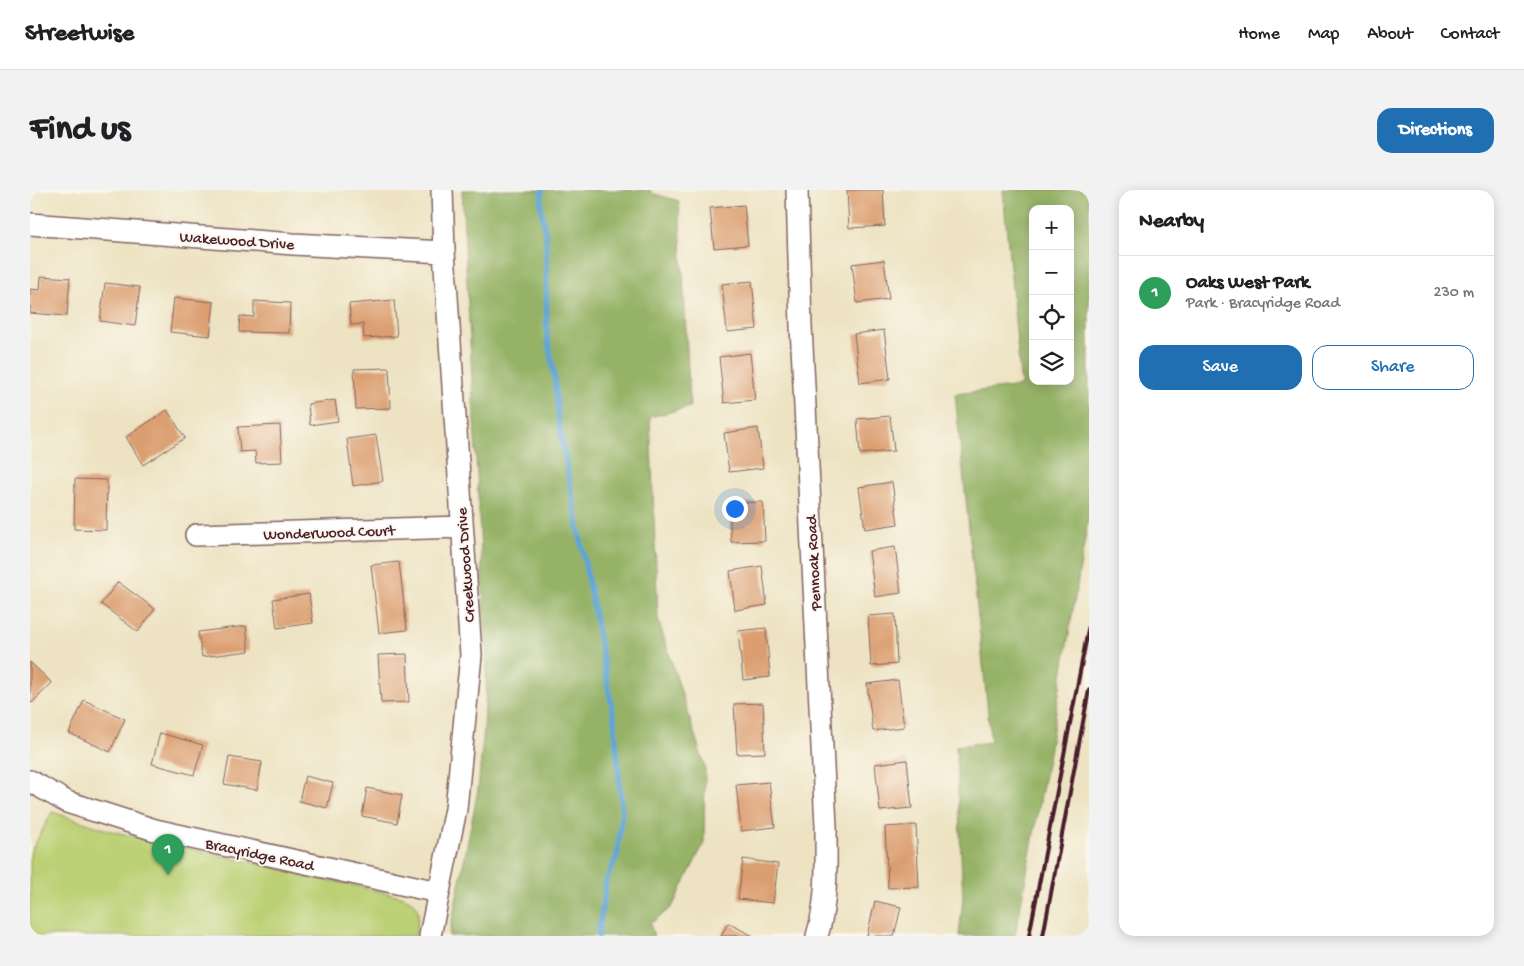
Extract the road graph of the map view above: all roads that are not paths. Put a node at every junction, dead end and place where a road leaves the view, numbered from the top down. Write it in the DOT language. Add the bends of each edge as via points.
graph roads {
  1 [pos="442,190"];
  2 [pos="797,190"];
  3 [pos="30,224"];
  4 [pos="444,252"];
  5 [pos="461,527"];
  6 [pos="196,535"];
  7 [pos="30,781"];
  8 [pos="438,892"];
  9 [pos="430,936"];
  10 [pos="818,936"];
  1 -- 4 [label="street, Creekwood Drive"];
  2 -- 10 [label="street, Pennoak Road" via="826,826 826,882"];
  3 -- 4 [label="street, Wakewood Drive"];
  4 -- 5 [label="street, Creekwood Drive"];
  5 -- 6 [label="street, Wonderwood Court"];
  5 -- 8 [label="street, Creekwood Drive" via="471,655 456,809"];
  7 -- 8 [label="street, Bracyridge Road" via="67,802 155,830"];
  8 -- 9 [label="street, Creekwood Drive"];
}
